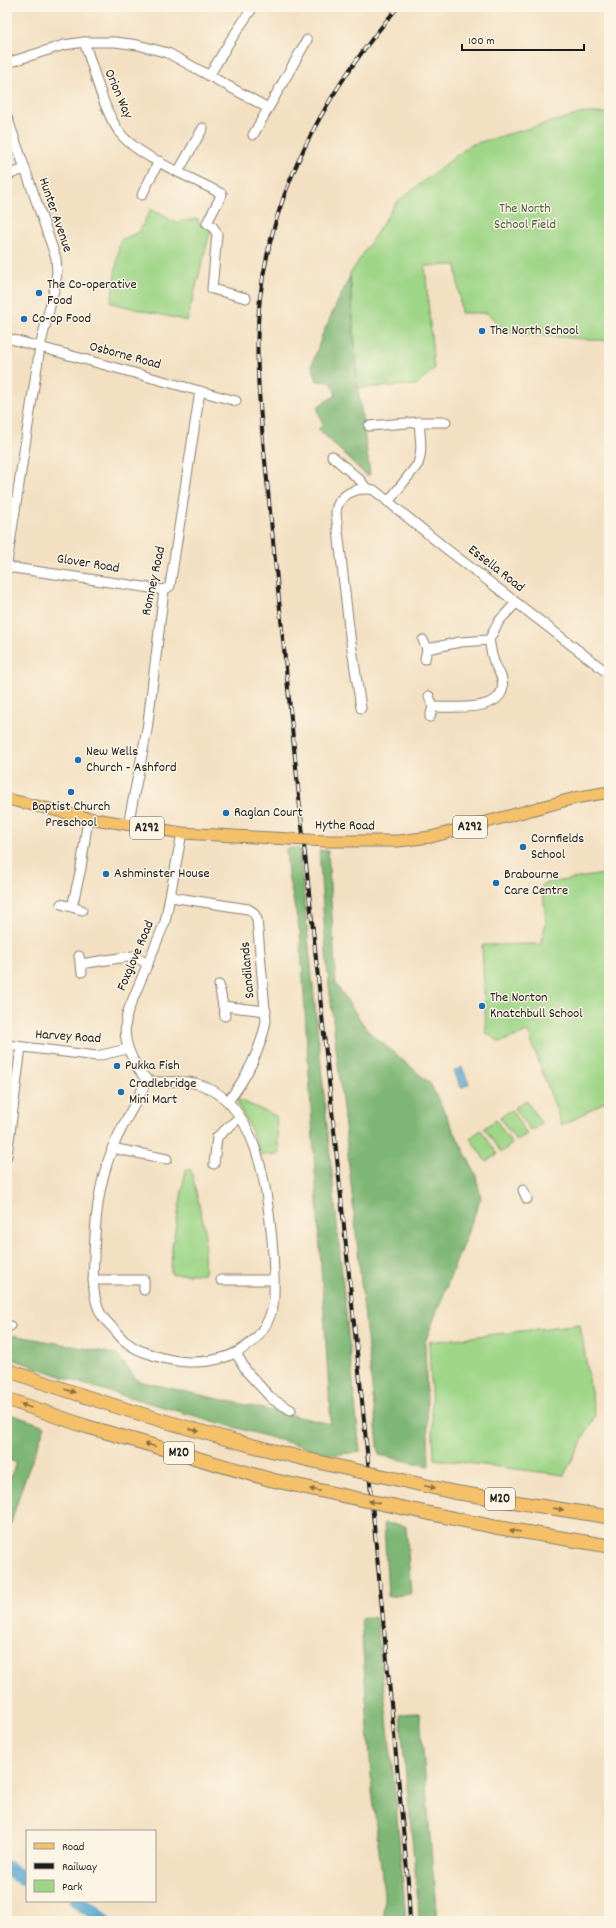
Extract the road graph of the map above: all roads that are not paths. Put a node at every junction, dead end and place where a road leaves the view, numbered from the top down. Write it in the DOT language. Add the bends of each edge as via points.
graph roads {
  1 [pos="253,7"];
  2 [pos="307,40"];
  3 [pos="84,42"];
  4 [pos="7,63"];
  5 [pos="209,76"];
  6 [pos="268,108"];
  7 [pos="7,117"];
  8 [pos="203,128"];
  9 [pos="253,135"];
  10 [pos="159,161"];
  11 [pos="25,169"];
  12 [pos="178,172"];
  13 [pos="7,175"];
  14 [pos="142,195"];
  15 [pos="246,298"];
  16 [pos="7,338"];
  17 [pos="40,347"];
  18 [pos="200,391"];
  19 [pos="236,401"];
  20 [pos="419,422"];
  21 [pos="446,422"];
  22 [pos="369,426"];
  23 [pos="332,456"];
  24 [pos="366,488"];
  25 [pos="388,502"];
  26 [pos="7,563"];
  27 [pos="7,567"];
  28 [pos="164,590"];
  29 [pos="516,603"];
  30 [pos="489,640"];
  31 [pos="425,659"];
  32 [pos="609,674"];
  33 [pos="429,696"];
  34 [pos="433,707"];
  35 [pos="361,708"];
  36 [pos="430,717"];
  37 [pos="609,792"];
  38 [pos="7,799"];
  39 [pos="88,818"];
  40 [pos="128,825"];
  41 [pos="182,833"];
  42 [pos="171,897"];
  43 [pos="61,904"];
  44 [pos="72,907"];
  45 [pos="82,910"];
  46 [pos="80,964"];
  47 [pos="148,964"];
  48 [pos="219,985"];
  49 [pos="223,1006"];
  50 [pos="266,1010"];
  51 [pos="225,1016"];
  52 [pos="7,1045"];
  53 [pos="21,1047"];
  54 [pos="127,1049"];
  55 [pos="149,1081"];
  56 [pos="228,1101"];
  57 [pos="240,1117"];
  58 [pos="112,1148"];
  59 [pos="205,1151"];
  60 [pos="215,1152"];
  61 [pos="7,1156"];
  62 [pos="167,1158"];
  63 [pos="214,1164"];
  64 [pos="523,1190"];
  65 [pos="527,1199"];
  66 [pos="93,1280"];
  67 [pos="221,1280"];
  68 [pos="274,1280"];
  69 [pos="144,1290"];
  70 [pos="236,1353"];
  71 [pos="7,1370"];
  72 [pos="7,1399"];
  73 [pos="288,1405"];
  74 [pos="609,1517"];
  75 [pos="609,1546"];
  1 -- 5 [label="street"];
  2 -- 6 [label="street"];
  3 -- 4 [label="street" via="64,45"];
  3 -- 5 [label="street" via="115,42 161,51"];
  3 -- 10 [label="street, Orion Way" via="95,78 116,126 134,147"];
  5 -- 6 [label="street"];
  6 -- 9 [label="street"];
  7 -- 11 [label="street, Hunter Avenue"];
  8 -- 12 [label="street"];
  10 -- 12 [label="street, Orion Way"];
  10 -- 14 [label="street"];
  11 -- 13 [label="street"];
  11 -- 17 [label="street, Hunter Avenue" via="57,266 55,286"];
  12 -- 15 [label="street, Orion Way" via="222,194 207,223 217,234 212,289"];
  16 -- 17 [label="street, Osborne Road"];
  17 -- 18 [label="street, Osborne Road"];
  17 -- 26 [label="street, Hunter Avenue"];
  18 -- 19 [label="street, Osborne Road"];
  18 -- 28 [label="street, Romney Road" via="170,586"];
  20 -- 21 [label="street"];
  20 -- 22 [label="street"];
  20 -- 25 [label="street" via="421,444 418,464"];
  23 -- 24 [label="street, Essella Road" via="362,481"];
  24 -- 25 [label="street, Essella Road" via="374,490"];
  24 -- 35 [label="street" via="356,489 346,495 336,507 350,636"];
  25 -- 29 [label="street, Essella Road"];
  27 -- 28 [label="street, Glover Road"];
  28 -- 40 [label="street, Romney Road" via="147,730"];
  29 -- 30 [label="street" via="499,621"];
  29 -- 32 [label="street, Essella Road"];
  30 -- 31 [label="street" via="425,645"];
  30 -- 34 [label="street" via="494,662 502,678 503,686 498,698 488,705"];
  33 -- 34 [label="street"];
  34 -- 36 [label="street"];
  37 -- 41 [label="main road, Hythe Road / A292, bridge" via="576,798 431,837 398,841 289,839"];
  38 -- 39 [label="main road, Hythe Road / A292"];
  39 -- 40 [label="main road, Hythe Road / A292"];
  39 -- 44 [label="street"];
  40 -- 41 [label="main road, Hythe Road / A292"];
  41 -- 42 [label="street, Foxglove Road"];
  42 -- 47 [label="street, Foxglove Road" via="165,922"];
  42 -- 50 [label="street, Sandilands" via="236,906 253,912 259,933"];
  43 -- 44 [label="street"];
  44 -- 45 [label="street"];
  46 -- 47 [label="street" via="133,956"];
  47 -- 54 [label="street, Foxglove Road" via="124,1024"];
  48 -- 49 [label="street"];
  49 -- 50 [label="street"];
  49 -- 51 [label="street"];
  50 -- 56 [label="street, Sandilands" via="264,1031 252,1063"];
  52 -- 53 [label="street, Harvey Road"];
  53 -- 54 [label="street, Harvey Road" via="97,1056"];
  53 -- 61 [label="street"];
  54 -- 55 [label="street, Foxglove Road"];
  55 -- 56 [label="street" via="193,1082 211,1088"];
  55 -- 58 [label="street"];
  56 -- 57 [label="street"];
  57 -- 60 [label="street" via="219,1134"];
  57 -- 68 [label="street" via="248,1131 264,1176 272,1224"];
  58 -- 62 [label="street" via="150,1160"];
  58 -- 66 [label="street" via="102,1179 96,1212"];
  59 -- 60 [label="street"];
  60 -- 63 [label="street"];
  64 -- 65 [label="street"];
  66 -- 69 [label="street" via="144,1280"];
  66 -- 70 [label="street" via="99,1310 120,1337 134,1348 174,1362 186,1363 215,1361"];
  67 -- 68 [label="street"];
  68 -- 70 [label="street" via="273,1309 267,1322 254,1341"];
  70 -- 73 [label="street" via="247,1372 272,1399"];
  71 -- 74 [label="highway, M20, one-way, bridge" via="160,1421 283,1455 453,1492"];
  75 -- 72 [label="highway, M20, one-way, bridge" via="495,1528 272,1480 85,1426"];
}
